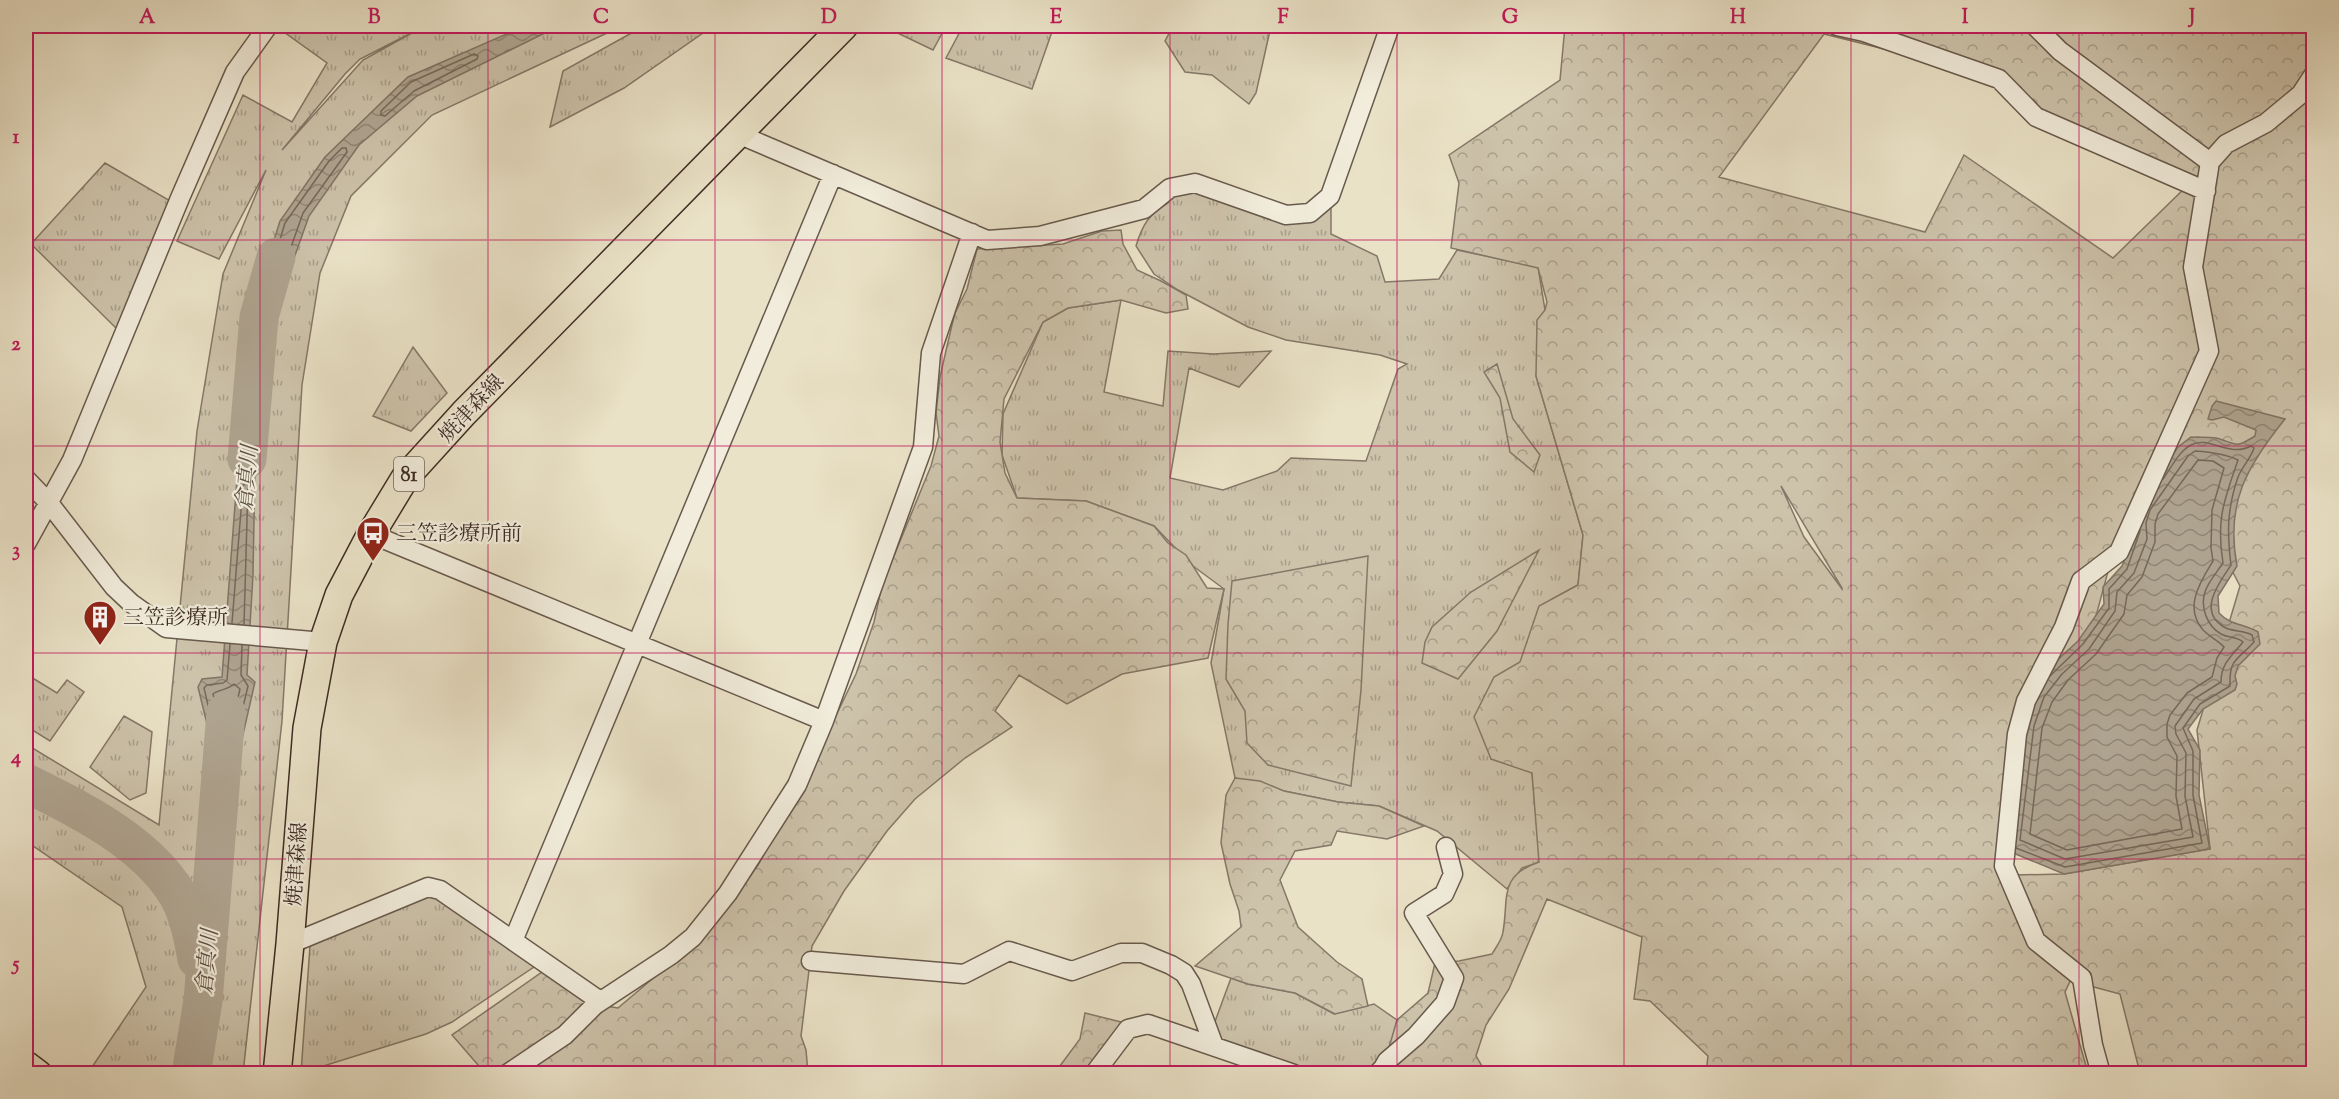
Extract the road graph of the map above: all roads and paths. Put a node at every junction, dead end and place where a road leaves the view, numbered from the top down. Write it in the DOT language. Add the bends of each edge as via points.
graph roads {
  1 [pos="268,26"];
  2 [pos="844,26"];
  3 [pos="1390,26"];
  4 [pos="1837,26"];
  5 [pos="2035,26"];
  6 [pos="2313,74"];
  7 [pos="738,134"];
  8 [pos="2210,162"];
  9 [pos="832,174"];
  10 [pos="2206,191"];
  11 [pos="972,233"];
  12 [pos="26,479"];
  13 [pos="49,503"];
  14 [pos="371,534"];
  15 [pos="26,544"];
  16 [pos="323,642"];
  17 [pos="636,645"];
  18 [pos="824,721"];
  19 [pos="1446,847"];
  20 [pos="513,941"];
  21 [pos="290,944"];
  22 [pos="811,961"];
  23 [pos="600,1001"];
  24 [pos="1214,1046"];
  25 [pos="26,1065"];
  26 [pos="38,1074"];
  27 [pos="277,1074"];
  28 [pos="507,1074"];
  29 [pos="1094,1074"];
  30 [pos="1294,1074"];
  31 [pos="1377,1074"];
  32 [pos="2101,1074"];
  1 -- 13 [label="street" via="235,72 72,460"];
  2 -- 7 [label="main road, 焼津森線 / 81"];
  3 -- 11 [label="street" via="1330,196 1310,213 1286,215 1195,183 1170,188 1144,209 1040,236 987,240"];
  4 -- 10 [label="street" via="1999,79 2036,117"];
  5 -- 8 [label="street" via="2060,51"];
  6 -- 8 [label="street" via="2301,94 2266,123 2226,144"];
  7 -- 9 [label="street"];
  7 -- 14 [label="main road, 焼津森線 / 81" via="464,413 405,478"];
  8 -- 10 [label="street"];
  9 -- 11 [label="street"];
  9 -- 17 [label="street"];
  10 -- 32 [label="street" via="2193,267 2209,351 2120,552 2081,581 2064,627 2026,701 2017,734 2004,866 2036,941 2082,978 2092,1045"];
  11 -- 18 [label="street" via="931,353 922,447"];
  12 -- 13 [label="street"];
  13 -- 15 [label="street"];
  13 -- 16 [label="street" via="98,568 131,603 166,628"];
  14 -- 16 [label="main road, 焼津森線 / 81" via="339,595"];
  14 -- 17 [label="street"];
  16 -- 21 [label="main road, 焼津森線 / 81" via="307,728"];
  17 -- 18 [label="street"];
  17 -- 20 [label="street"];
  18 -- 23 [label="street" via="796,785 728,893 693,937 671,956"];
  19 -- 31 [label="street" via="1454,874 1444,894 1414,913 1454,978 1445,1003"];
  20 -- 21 [label="street" via="440,890 428,886"];
  20 -- 23 [label="street"];
  21 -- 27 [label="main road, 焼津森線 / 81"];
  22 -- 24 [label="street" via="964,974 1009,951 1072,971 1121,953 1142,953 1184,973"];
  23 -- 28 [label="street" via="565,1035"];
  24 -- 29 [label="street" via="1148,1024 1128,1029"];
  24 -- 30 [label="street"];
  25 -- 26 [label="main road"];
}
